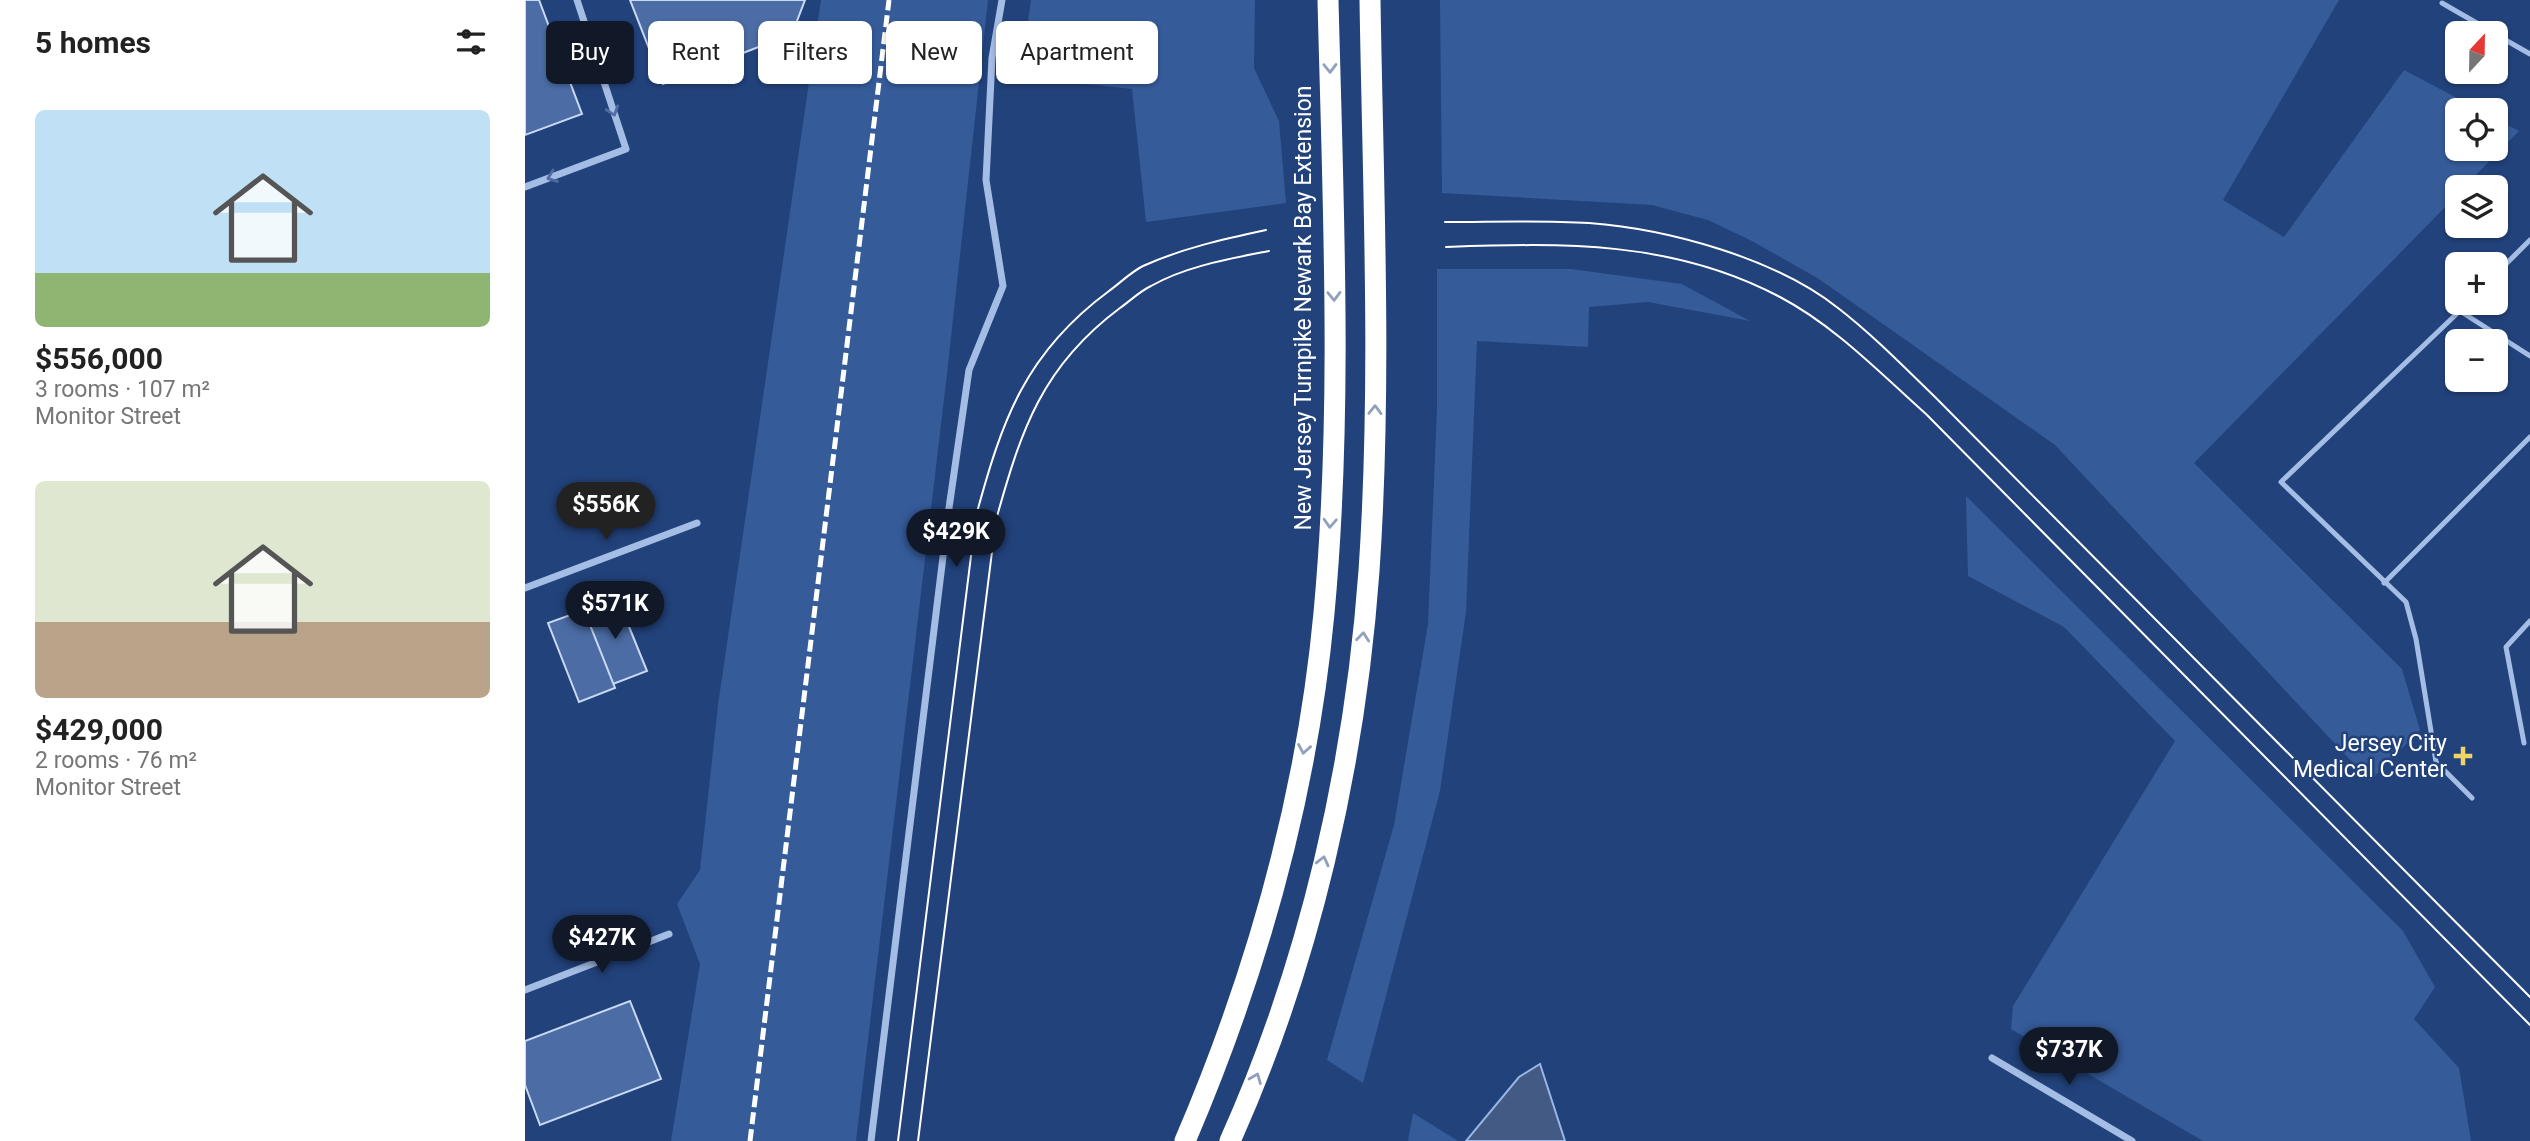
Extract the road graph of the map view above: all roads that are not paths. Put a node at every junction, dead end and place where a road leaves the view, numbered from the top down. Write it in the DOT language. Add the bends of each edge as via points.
graph roads {
  1 [pos="577,0"];
  2 [pos="1002,0"];
  3 [pos="1328,0"];
  4 [pos="1370,0"];
  5 [pos="2442,3"];
  6 [pos="2473,21"];
  7 [pos="2508,41"];
  8 [pos="2530,54"];
  9 [pos="525,187"];
  10 [pos="2530,240"];
  11 [pos="2508,262"];
  12 [pos="2456,315"];
  13 [pos="2466,315"];
  14 [pos="2530,356"];
  15 [pos="2530,437"];
  16 [pos="697,523"];
  17 [pos="2384,583"];
  18 [pos="525,588"];
  19 [pos="2530,621"];
  20 [pos="2523,743"];
  21 [pos="2472,798"];
  22 [pos="669,934"];
  23 [pos="525,990"];
  24 [pos="1992,1058"];
  25 [pos="871,1141"];
  26 [pos="1185,1141"];
  27 [pos="1230,1141"];
  28 [pos="2132,1141"];
  1 -- 9 [label="street, one-way" via="626,149"];
  2 -- 25 [label="street" via="992,58 986,180 1003,286 969,370"];
  3 -- 26 [label="highway, New Jersey Turnpike Newark Bay Extension, one-way, bridge" via="1334,399 1324,614 1303,756 1272,894 1231,1027"];
  27 -- 4 [label="highway, one-way, bridge" via="1307,927 1340,787 1362,644 1375,404"];
  5 -- 6 [label="lane"];
  7 -- 8 [label="lane"];
  10 -- 11 [label="lane"];
  12 -- 17 [label="lane" via="2281,482"];
  13 -- 14 [label="lane"];
  15 -- 17 [label="lane"];
  16 -- 18 [label="street"];
  17 -- 21 [label="lane" via="2406,602 2436,762"];
  19 -- 20 [label="lane" via="2506,647"];
  22 -- 23 [label="street"];
  24 -- 28 [label="street"];
}
